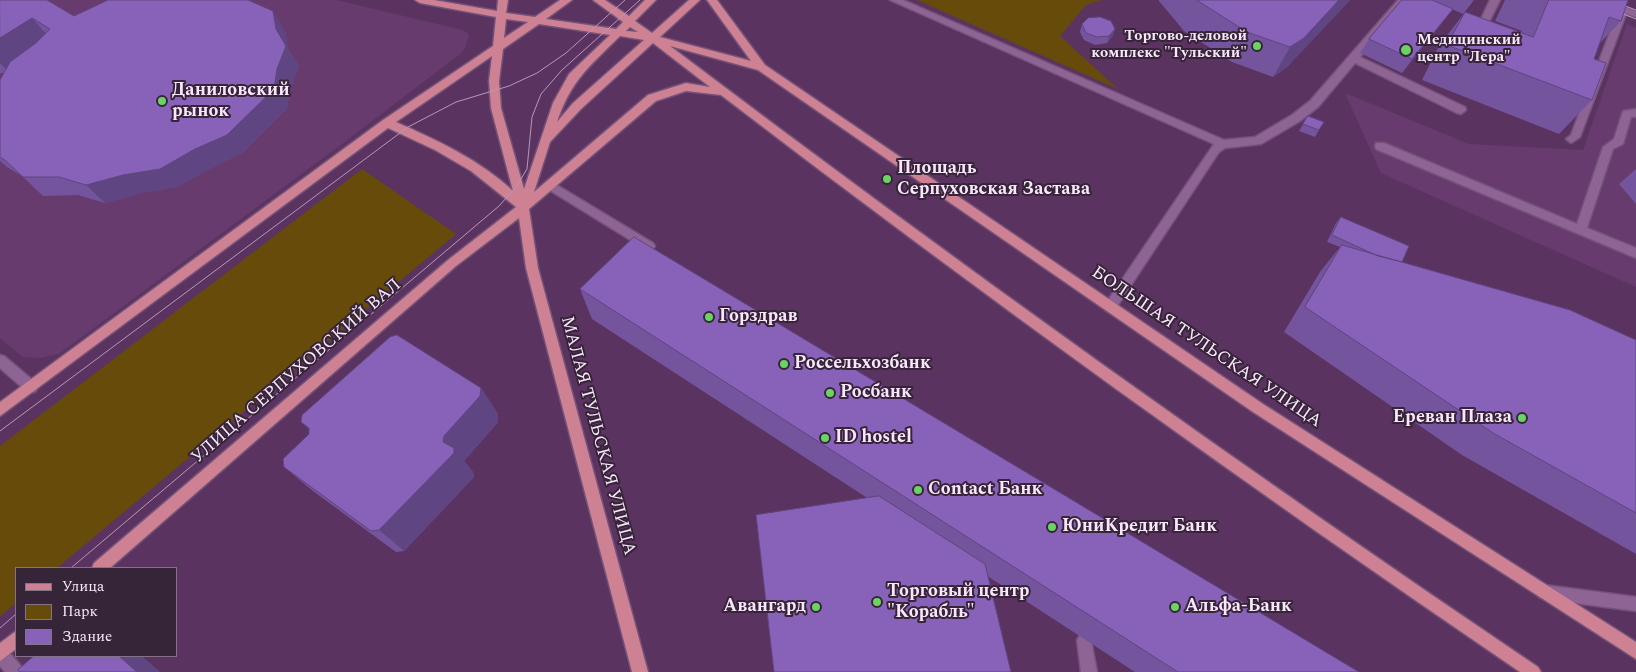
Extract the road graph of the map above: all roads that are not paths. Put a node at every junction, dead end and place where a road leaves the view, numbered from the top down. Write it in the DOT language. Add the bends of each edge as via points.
graph roads {
  1 [pos="420,0"];
  2 [pos="503,0"];
  3 [pos="567,0"];
  4 [pos="598,0"];
  5 [pos="651,0"];
  6 [pos="695,0"];
  7 [pos="712,0"];
  8 [pos="895,0"];
  9 [pos="1402,0"];
  10 [pos="1495,0"];
  11 [pos="1598,0"];
  12 [pos="1624,10"];
  13 [pos="1636,14"];
  14 [pos="501,15"];
  15 [pos="537,20"];
  16 [pos="628,22"];
  17 [pos="617,31"];
  18 [pos="654,38"];
  19 [pos="1475,41"];
  20 [pos="498,47"];
  21 [pos="1353,58"];
  22 [pos="760,67"];
  23 [pos="725,93"];
  24 [pos="1461,110"];
  25 [pos="1636,113"];
  26 [pos="387,123"];
  27 [pos="1571,139"];
  28 [pos="1223,144"];
  29 [pos="543,145"];
  30 [pos="1380,146"];
  31 [pos="550,184"];
  32 [pos="523,208"];
  33 [pos="1581,230"];
  34 [pos="656,250"];
  35 [pos="1636,253"];
  36 [pos="1110,307"];
  37 [pos="0,360"];
  38 [pos="31,387"];
  39 [pos="0,410"];
  40 [pos="100,567"];
  41 [pos="1541,592"];
  42 [pos="1636,604"];
  43 [pos="15,640"];
  44 [pos="1085,640"];
  45 [pos="1636,651"];
  46 [pos="0,654"];
  47 [pos="16,672"];
  48 [pos="640,672"];
  49 [pos="1089,672"];
  50 [pos="1533,672"];
  1 -- 14 [label="main road"];
  2 -- 14 [label="main road"];
  3 -- 15 [label="main road"];
  4 -- 16 [label="main road"];
  5 -- 16 [label="main road"];
  6 -- 18 [label="main road"];
  7 -- 22 [label="main road"];
  8 -- 28 [label="street"];
  9 -- 21 [label="street"];
  10 -- 19 [label="street"];
  11 -- 12 [label="street"];
  12 -- 13 [label="street"];
  12 -- 27 [label="street" via="1575,137"];
  14 -- 15 [label="main road"];
  14 -- 20 [label="main road"];
  15 -- 17 [label="main road"];
  15 -- 20 [label="main road"];
  16 -- 17 [label="main road"];
  16 -- 18 [label="main road"];
  17 -- 18 [label="main road"];
  17 -- 29 [label="main road" via="573,77 558,102"];
  18 -- 22 [label="main road"];
  18 -- 23 [label="main road"];
  18 -- 29 [label="main road" via="577,106"];
  20 -- 26 [label="main road"];
  20 -- 32 [label="main road" via="494,81 496,108"];
  21 -- 24 [label="street"];
  21 -- 28 [label="street" via="1314,104 1296,118 1257,141"];
  22 -- 36 [label="main road, БОЛЬШАЯ ТУЛЬСКАЯ УЛИЦА"];
  23 -- 31 [label="main road" via="686,87 652,98"];
  23 -- 50 [label="main road" via="1045,330 1400,583"];
  25 -- 33 [label="street" via="1627,114 1619,141 1608,147"];
  26 -- 32 [label="main road" via="419,136 496,182"];
  26 -- 38 [label="main road"];
  28 -- 36 [label="street" via="1215,149"];
  29 -- 32 [label="main road"];
  30 -- 33 [label="street"];
  31 -- 32 [label="main road"];
  31 -- 34 [label="street"];
  32 -- 40 [label="main road, УЛИЦА СЕРПУХОВСКИЙ ВАЛ" via="445,270"];
  32 -- 48 [label="main road, МАЛАЯ ТУЛЬСКАЯ УЛИЦА" via="532,268"];
  33 -- 35 [label="street"];
  36 -- 41 [label="main road, БОЛЬШАЯ ТУЛЬСКАЯ УЛИЦА" via="1258,408"];
  37 -- 38 [label="street"];
  38 -- 39 [label="main road"];
  41 -- 42 [label="street"];
  41 -- 45 [label="main road, БОЛЬШАЯ ТУЛЬСКАЯ УЛИЦА"];
  43 -- 46 [label="main road"];
  44 -- 49 [label="street"];
  46 -- 47 [label="street"];
}
